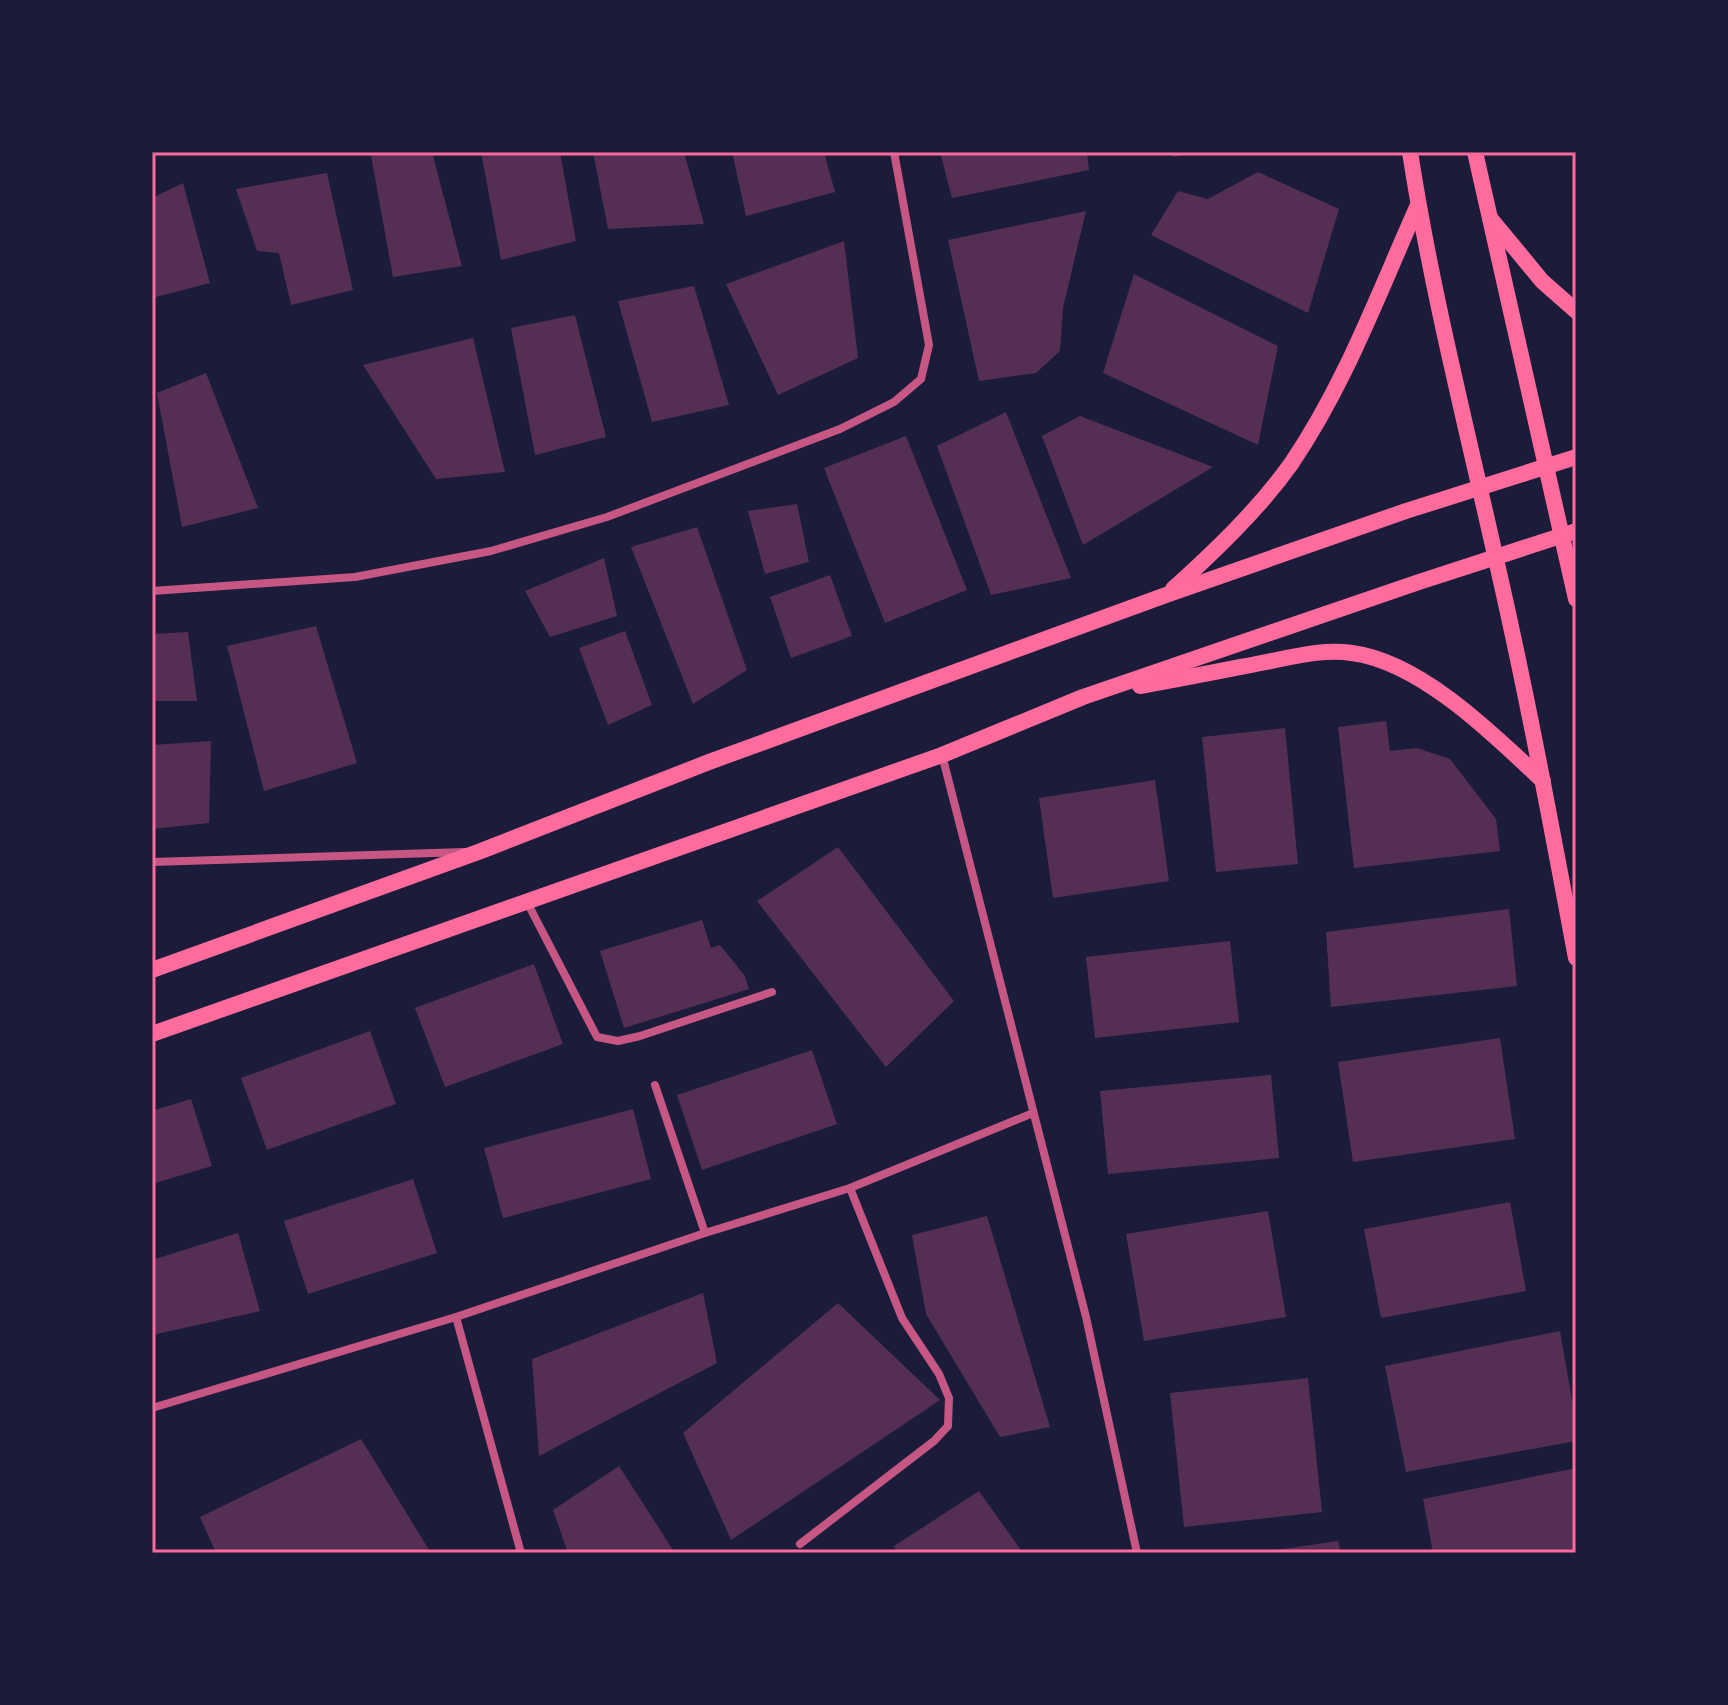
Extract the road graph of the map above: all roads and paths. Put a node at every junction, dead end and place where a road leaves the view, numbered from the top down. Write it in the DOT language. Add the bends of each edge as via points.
graph roads {
  1 [pos="894,152"];
  2 [pos="1410,152"];
  3 [pos="1475,152"];
  4 [pos="1418,203"];
  5 [pos="1487,214"];
  6 [pos="1576,311"];
  7 [pos="1576,457"];
  8 [pos="1546,467"];
  9 [pos="1479,487"];
  10 [pos="1569,533"];
  11 [pos="1496,558"];
  12 [pos="152,591"];
  13 [pos="1166,595"];
  14 [pos="1576,599"];
  15 [pos="1083,697"];
  16 [pos="942,755"];
  17 [pos="1543,781"];
  18 [pos="481,851"];
  19 [pos="152,862"];
  20 [pos="527,902"];
  21 [pos="1576,958"];
  22 [pos="152,970"];
  23 [pos="772,992"];
  24 [pos="152,1034"];
  25 [pos="655,1085"];
  26 [pos="1033,1113"];
  27 [pos="850,1188"];
  28 [pos="705,1233"];
  29 [pos="456,1317"];
  30 [pos="152,1408"];
  31 [pos="800,1544"];
  32 [pos="521,1553"];
  33 [pos="1137,1553"];
  1 -- 12 [label="street" via="929,345 921,379 894,402 840,429 607,517 491,551 355,577"];
  2 -- 4 [label="main road"];
  3 -- 5 [label="main road"];
  4 -- 9 [label="main road"];
  4 -- 13 [label="main road" via="1364,329 1311,433 1259,503"];
  5 -- 6 [label="main road" via="1542,281"];
  5 -- 8 [label="main road"];
  7 -- 8 [label="main road"];
  8 -- 9 [label="main road"];
  8 -- 10 [label="main road"];
  9 -- 11 [label="main road"];
  9 -- 13 [label="main road"];
  10 -- 11 [label="main road"];
  10 -- 14 [label="main road"];
  11 -- 15 [label="main road"];
  11 -- 17 [label="main road"];
  13 -- 18 [label="main road"];
  15 -- 16 [label="main road"];
  15 -- 17 [label="main road" via="1308,654 1352,653 1433,685"];
  16 -- 20 [label="main road"];
  16 -- 26 [label="street"];
  17 -- 21 [label="main road"];
  18 -- 19 [label="street"];
  18 -- 22 [label="main road"];
  20 -- 23 [label="street" via="597,1037 618,1041 640,1036"];
  20 -- 24 [label="main road"];
  25 -- 28 [label="street"];
  26 -- 27 [label="street"];
  26 -- 33 [label="street" via="1086,1317"];
  27 -- 28 [label="street"];
  27 -- 31 [label="street" via="902,1318 949,1398 948,1426"];
  28 -- 29 [label="street"];
  29 -- 30 [label="street"];
  29 -- 32 [label="street"];
}
